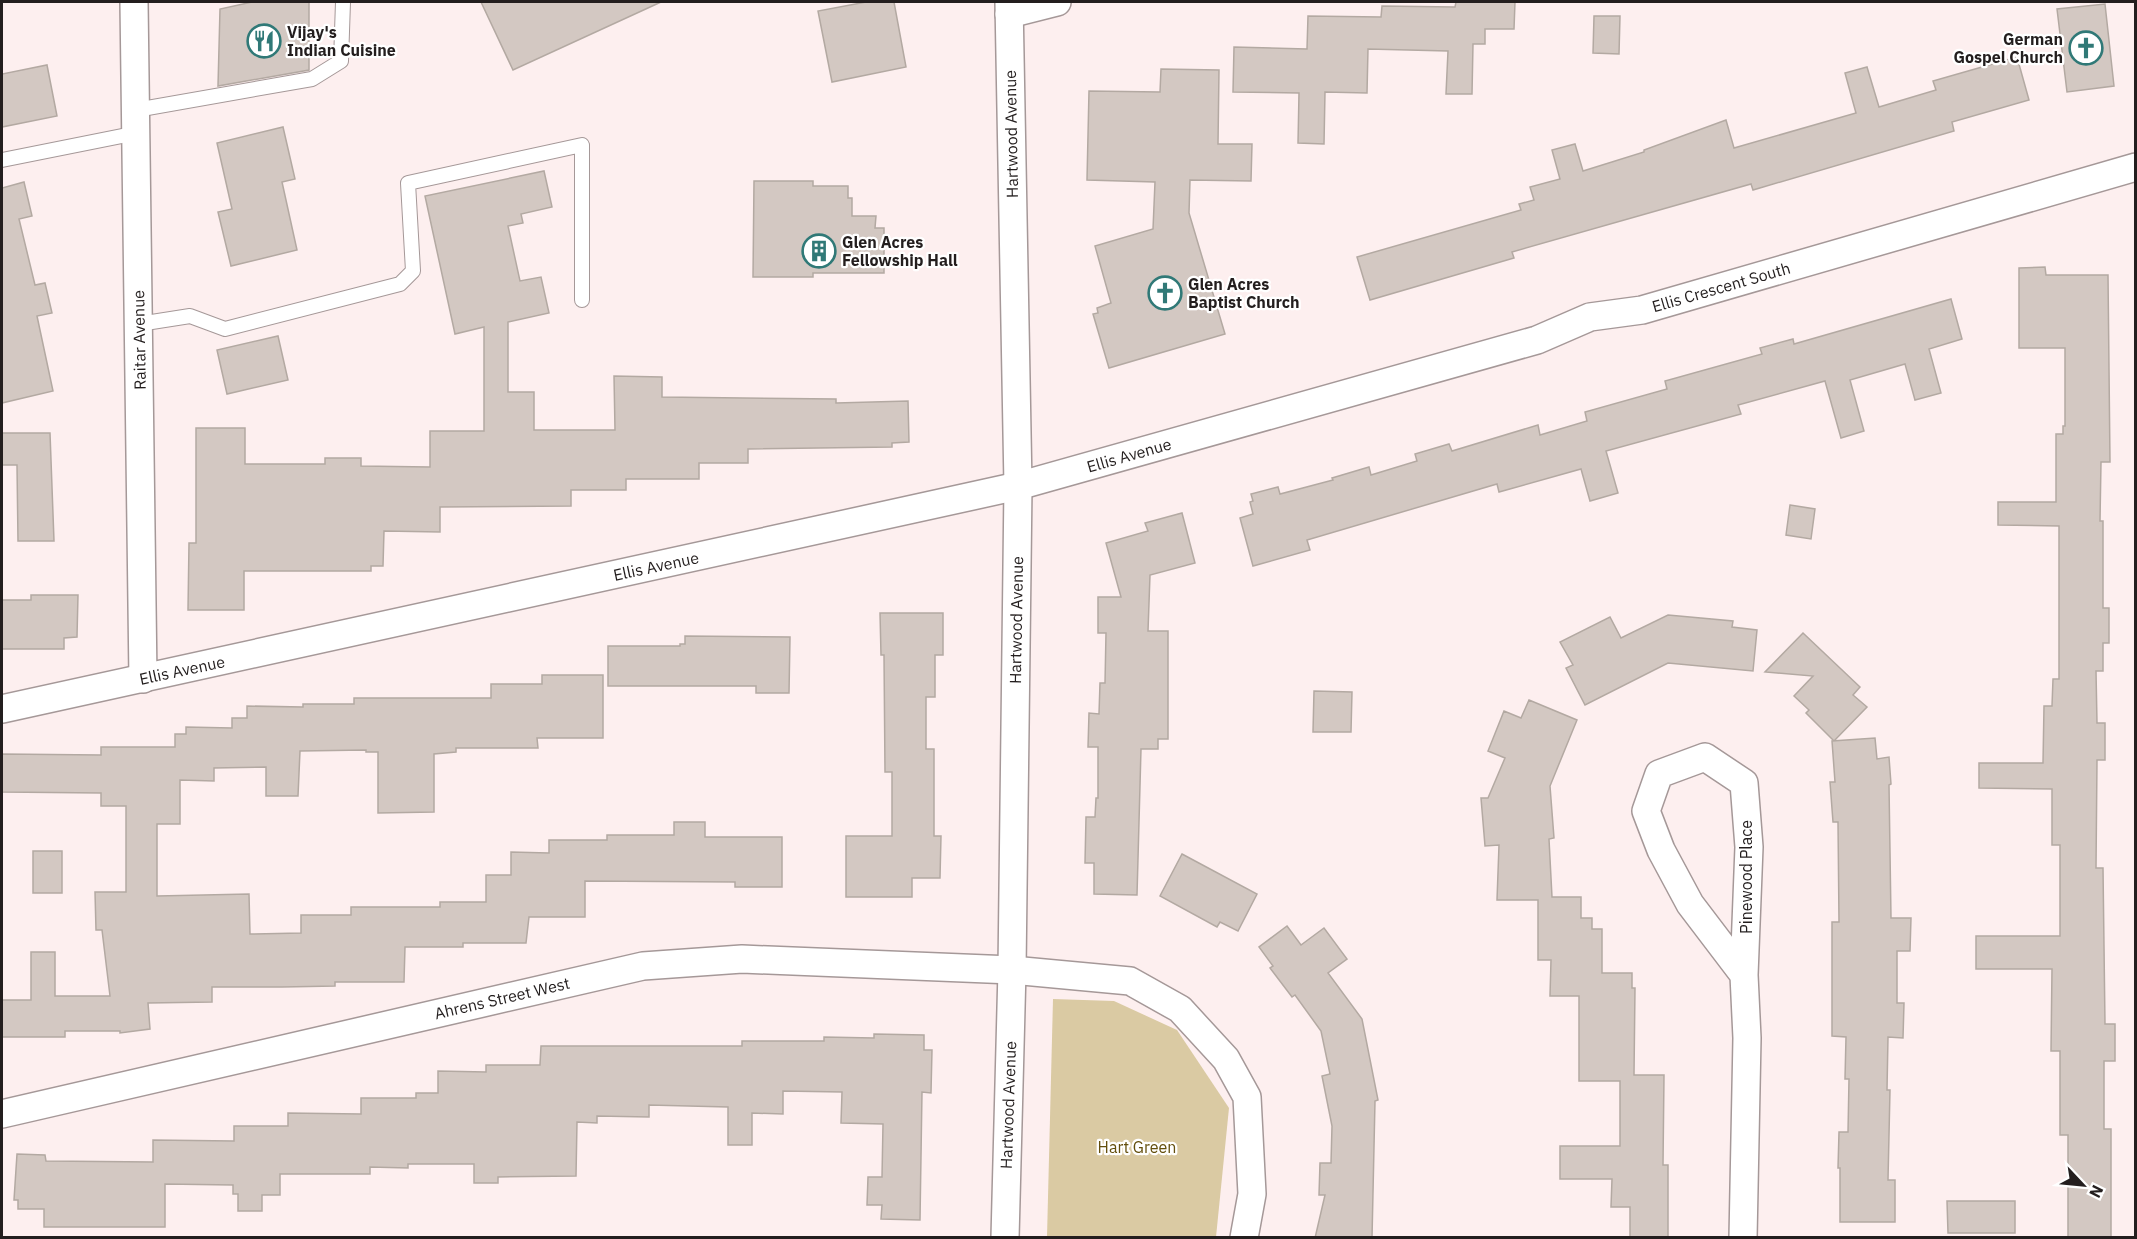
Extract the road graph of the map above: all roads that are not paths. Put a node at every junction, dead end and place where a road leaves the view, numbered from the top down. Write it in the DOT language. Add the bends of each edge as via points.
graph roads {
  1 [pos="134,2"];
  2 [pos="343,2"];
  3 [pos="1057,2"];
  4 [pos="1009,8"];
  5 [pos="136,122"];
  6 [pos="2,160"];
  7 [pos="2136,167"];
  8 [pos="582,300"];
  9 [pos="139,324"];
  10 [pos="1307,405"];
  11 [pos="1018,486"];
  12 [pos="143,679"];
  13 [pos="2,710"];
  14 [pos="1012,970"];
  15 [pos="1744,975"];
  16 [pos="2,1114"];
  17 [pos="1005,1238"];
  18 [pos="1244,1238"];
  19 [pos="1743,1238"];
  1 -- 5 [label="street, Raitar Avenue"];
  2 -- 5 [label="lane" via="341,61 312,79"];
  3 -- 4 [label="street"];
  4 -- 11 [label="street, Hartwood Avenue"];
  5 -- 6 [label="lane"];
  5 -- 9 [label="street, Raitar Avenue"];
  7 -- 10 [label="street, Ellis Crescent South" via="1642,310 1590,317 1537,340"];
  8 -- 9 [label="lane" via="582,145 408,183 413,272 400,284 225,328 190,316"];
  9 -- 12 [label="street, Raitar Avenue"];
  10 -- 11 [label="street, Ellis Avenue"];
  11 -- 12 [label="street, Ellis Avenue"];
  11 -- 14 [label="street, Hartwood Avenue"];
  12 -- 13 [label="street, Ellis Avenue"];
  14 -- 16 [label="street, Ahrens Street West" via="742,958 643,966"];
  14 -- 17 [label="street, Hartwood Avenue"];
  14 -- 18 [label="street, Ahrens Street West" via="1130,981 1180,1010 1226,1059 1247,1097 1252,1194"];
  15 -- 15 [label="street, Pinewood Place" via="1749,847 1744,783 1705,757 1659,774 1646,811 1661,850 1690,903"];
  15 -- 19 [label="street, Pinewood Place" via="1747,1038"];
}
